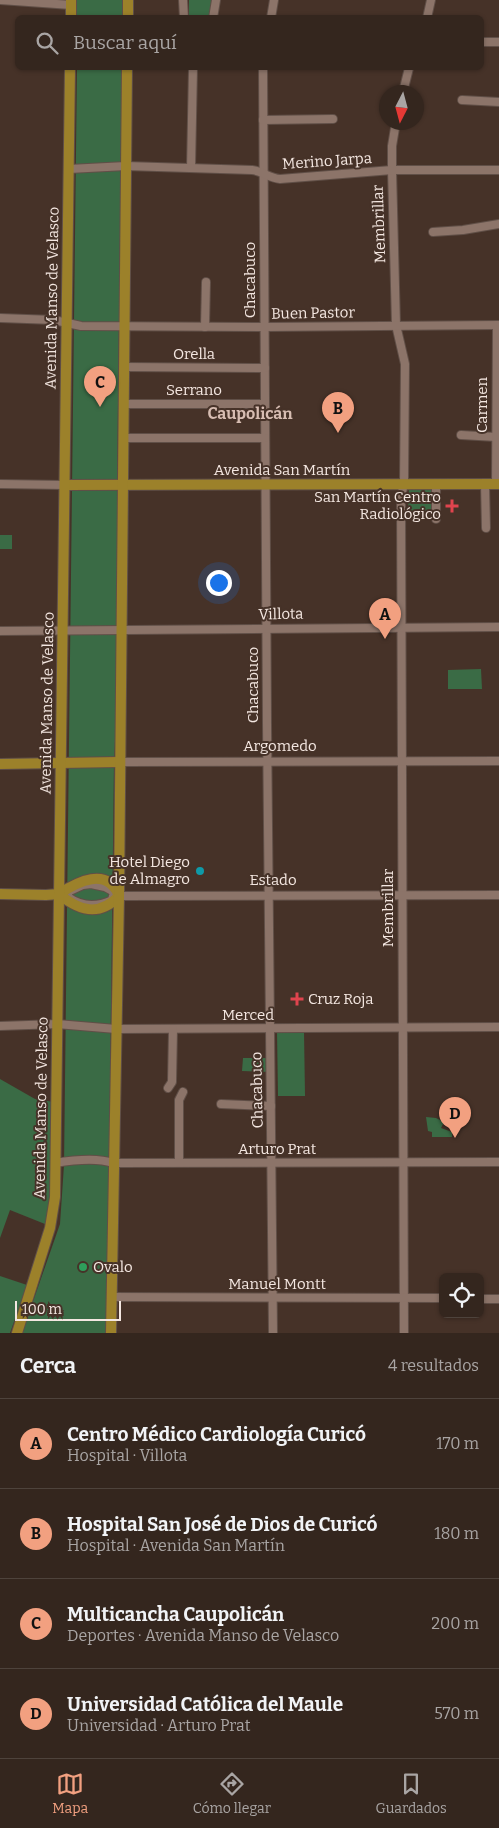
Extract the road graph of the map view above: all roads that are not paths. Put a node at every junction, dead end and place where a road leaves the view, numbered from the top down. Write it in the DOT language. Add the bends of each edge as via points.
graph roads {
  1 [pos="0,0"];
  2 [pos="128,0"];
  3 [pos="183,0"];
  4 [pos="216,0"];
  5 [pos="274,0"];
  6 [pos="431,0"];
  7 [pos="66,2"];
  8 [pos="70,15"];
  9 [pos="128,15"];
  10 [pos="184,15"];
  11 [pos="214,15"];
  12 [pos="272,15"];
  13 [pos="428,15"];
  14 [pos="484,42"];
  15 [pos="499,42"];
  16 [pos="70,70"];
  17 [pos="127,70"];
  18 [pos="193,70"];
  19 [pos="263,70"];
  20 [pos="408,70"];
  21 [pos="405,85"];
  22 [pos="462,100"];
  23 [pos="499,102"];
  24 [pos="333,119"];
  25 [pos="263,120"];
  26 [pos="395,130"];
  27 [pos="126,166"];
  28 [pos="191,168"];
  29 [pos="69,169"];
  30 [pos="392,170"];
  31 [pos="499,170"];
  32 [pos="263,174"];
  33 [pos="499,224"];
  34 [pos="434,232"];
  35 [pos="206,282"];
  36 [pos="0,318"];
  37 [pos="67,323"];
  38 [pos="396,325"];
  39 [pos="498,325"];
  40 [pos="125,326"];
  41 [pos="205,327"];
  42 [pos="264,327"];
  43 [pos="124,367"];
  44 [pos="264,368"];
  45 [pos="498,381"];
  46 [pos="123,404"];
  47 [pos="265,404"];
  48 [pos="461,436"];
  49 [pos="496,437"];
  50 [pos="123,438"];
  51 [pos="265,438"];
  52 [pos="0,484"];
  53 [pos="265,484"];
  54 [pos="404,484"];
  55 [pos="436,484"];
  56 [pos="493,484"];
  57 [pos="64,485"];
  58 [pos="123,485"];
  59 [pos="436,519"];
  60 [pos="486,528"];
  61 [pos="401,627"];
  62 [pos="499,627"];
  63 [pos="266,628"];
  64 [pos="63,630"];
  65 [pos="122,630"];
  66 [pos="0,631"];
  67 [pos="268,761"];
  68 [pos="401,761"];
  69 [pos="499,761"];
  70 [pos="119,762"];
  71 [pos="61,763"];
  72 [pos="0,764"];
  73 [pos="0,894"];
  74 [pos="59,894"];
  75 [pos="115,895"];
  76 [pos="269,895"];
  77 [pos="401,895"];
  78 [pos="499,895"];
  79 [pos="57,1024"];
  80 [pos="0,1026"];
  81 [pos="499,1027"];
  82 [pos="270,1028"];
  83 [pos="402,1028"];
  84 [pos="116,1029"];
  85 [pos="172,1029"];
  86 [pos="168,1088"];
  87 [pos="183,1092"];
  88 [pos="221,1104"];
  89 [pos="271,1106"];
  90 [pos="180,1162"];
  91 [pos="271,1162"];
  92 [pos="403,1162"];
  93 [pos="499,1162"];
  94 [pos="55,1163"];
  95 [pos="114,1163"];
  96 [pos="111,1297"];
  97 [pos="273,1298"];
  98 [pos="404,1298"];
  99 [pos="439,1298"];
  100 [pos="484,1299"];
  101 [pos="499,1299"];
  102 [pos="17,1333"];
  103 [pos="111,1333"];
  104 [pos="273,1333"];
  105 [pos="404,1333"];
  1 -- 7 [label="street"];
  2 -- 9 [label="main road"];
  3 -- 10 [label="street"];
  4 -- 11 [label="street"];
  5 -- 12 [label="street"];
  6 -- 13 [label="street"];
  7 -- 8 [label="main road"];
  14 -- 15 [label="street"];
  16 -- 29 [label="main road, Avenida Manso de Velasco"];
  17 -- 27 [label="main road"];
  18 -- 28 [label="street"];
  19 -- 25 [label="street, Chacabuco"];
  20 -- 21 [label="street"];
  22 -- 23 [label="street"];
  24 -- 25 [label="street"];
  25 -- 32 [label="street, Chacabuco"];
  26 -- 30 [label="street, Membrillar"];
  27 -- 28 [label="street, Merino Jarpa"];
  27 -- 29 [label="street, Merino Jarpa"];
  27 -- 40 [label="main road"];
  28 -- 32 [label="street, Merino Jarpa" via="252,170"];
  29 -- 37 [label="main road, Avenida Manso de Velasco"];
  30 -- 31 [label="street, Merino Jarpa"];
  30 -- 32 [label="street, Merino Jarpa" via="280,179"];
  30 -- 38 [label="street, Membrillar"];
  32 -- 42 [label="street, Chacabuco"];
  33 -- 34 [label="street"];
  35 -- 41 [label="street"];
  36 -- 37 [label="street, Buen Pastor"];
  37 -- 40 [label="street, Buen Pastor"];
  37 -- 57 [label="main road, Avenida Manso de Velasco"];
  38 -- 39 [label="street, Buen Pastor"];
  38 -- 42 [label="street, Buen Pastor"];
  38 -- 54 [label="street, Membrillar" via="405,364"];
  39 -- 45 [label="street, Carmen"];
  40 -- 41 [label="street, Buen Pastor"];
  40 -- 43 [label="main road"];
  41 -- 42 [label="street, Buen Pastor"];
  42 -- 44 [label="street, Chacabuco"];
  43 -- 44 [label="street, Orella"];
  43 -- 46 [label="main road"];
  44 -- 47 [label="street, Chacabuco"];
  45 -- 49 [label="street, Carmen"];
  46 -- 47 [label="street, Serrano"];
  46 -- 50 [label="main road"];
  47 -- 51 [label="street, Chacabuco"];
  48 -- 49 [label="street"];
  49 -- 56 [label="street, Carmen"];
  50 -- 51 [label="street"];
  50 -- 58 [label="main road"];
  51 -- 53 [label="street, Chacabuco"];
  52 -- 57 [label="street"];
  53 -- 54 [label="main road, Avenida San Martín"];
  53 -- 58 [label="main road, Avenida San Martín"];
  53 -- 63 [label="street, Chacabuco"];
  54 -- 55 [label="main road, Avenida San Martín"];
  54 -- 61 [label="street, Membrillar" via="401,492"];
  55 -- 56 [label="main road, Avenida San Martín"];
  55 -- 59 [label="street"];
  56 -- 60 [label="street, Carmen"];
  57 -- 58 [label="main road, Avenida San Martín"];
  57 -- 64 [label="main road, Avenida Manso de Velasco"];
  58 -- 65 [label="main road"];
  61 -- 62 [label="street, Villota"];
  61 -- 63 [label="street, Villota"];
  61 -- 68 [label="street, Membrillar"];
  63 -- 65 [label="street, Villota"];
  63 -- 67 [label="street, Chacabuco"];
  64 -- 65 [label="street, Villota"];
  64 -- 66 [label="street, Villota"];
  64 -- 71 [label="main road, Avenida Manso de Velasco"];
  65 -- 70 [label="main road"];
  67 -- 68 [label="street, Argomedo"];
  67 -- 70 [label="street, Argomedo"];
  67 -- 76 [label="street, Chacabuco"];
  68 -- 69 [label="street, Argomedo"];
  68 -- 77 [label="street, Membrillar"];
  70 -- 71 [label="main road, Argomedo"];
  70 -- 75 [label="main road"];
  71 -- 72 [label="main road, Argomedo"];
  71 -- 74 [label="main road, Avenida Manso de Velasco"];
  73 -- 74 [label="main road"];
  74 -- 75 [label="main road" via="73,905 88,909 105,906"];
  74 -- 75 [label="main road" via="80,881 90,879 108,882 115,888"];
  74 -- 79 [label="main road, Avenida Manso de Velasco"];
  75 -- 75 [label="street" via="104,904 90,906 73,901 67,894 91,884 105,887"];
  75 -- 76 [label="street, Estado"];
  75 -- 84 [label="main road"];
  76 -- 77 [label="street, Estado"];
  76 -- 82 [label="street, Chacabuco"];
  77 -- 78 [label="street, Estado"];
  77 -- 83 [label="street, Membrillar"];
  79 -- 80 [label="street, Merced"];
  79 -- 84 [label="street, Merced"];
  79 -- 94 [label="main road, Avenida Manso de Velasco"];
  81 -- 83 [label="street, Merced"];
  82 -- 83 [label="street, Merced"];
  82 -- 85 [label="street, Merced"];
  82 -- 89 [label="street, Chacabuco"];
  83 -- 92 [label="street, Membrillar"];
  84 -- 85 [label="street, Merced"];
  84 -- 95 [label="main road"];
  85 -- 86 [label="street" via="172,1082"];
  87 -- 90 [label="street" via="179,1100"];
  88 -- 89 [label="street"];
  89 -- 91 [label="street, Chacabuco"];
  90 -- 91 [label="street, Arturo Prat"];
  90 -- 95 [label="street, Arturo Prat"];
  91 -- 92 [label="street, Arturo Prat"];
  91 -- 97 [label="street, Chacabuco"];
  92 -- 93 [label="street, Arturo Prat"];
  92 -- 98 [label="street, Membrillar"];
  94 -- 95 [label="street, Arturo Prat" via="72,1160"];
  94 -- 102 [label="main road, Avenida Manso de Velasco" via="50,1228"];
  95 -- 96 [label="main road"];
  96 -- 97 [label="street, Manuel Montt"];
  96 -- 103 [label="main road"];
  97 -- 98 [label="street, Manuel Montt"];
  97 -- 104 [label="street, Chacabuco"];
  98 -- 99 [label="street, Manuel Montt"];
  98 -- 105 [label="street, Membrillar"];
  100 -- 101 [label="street"];
}
